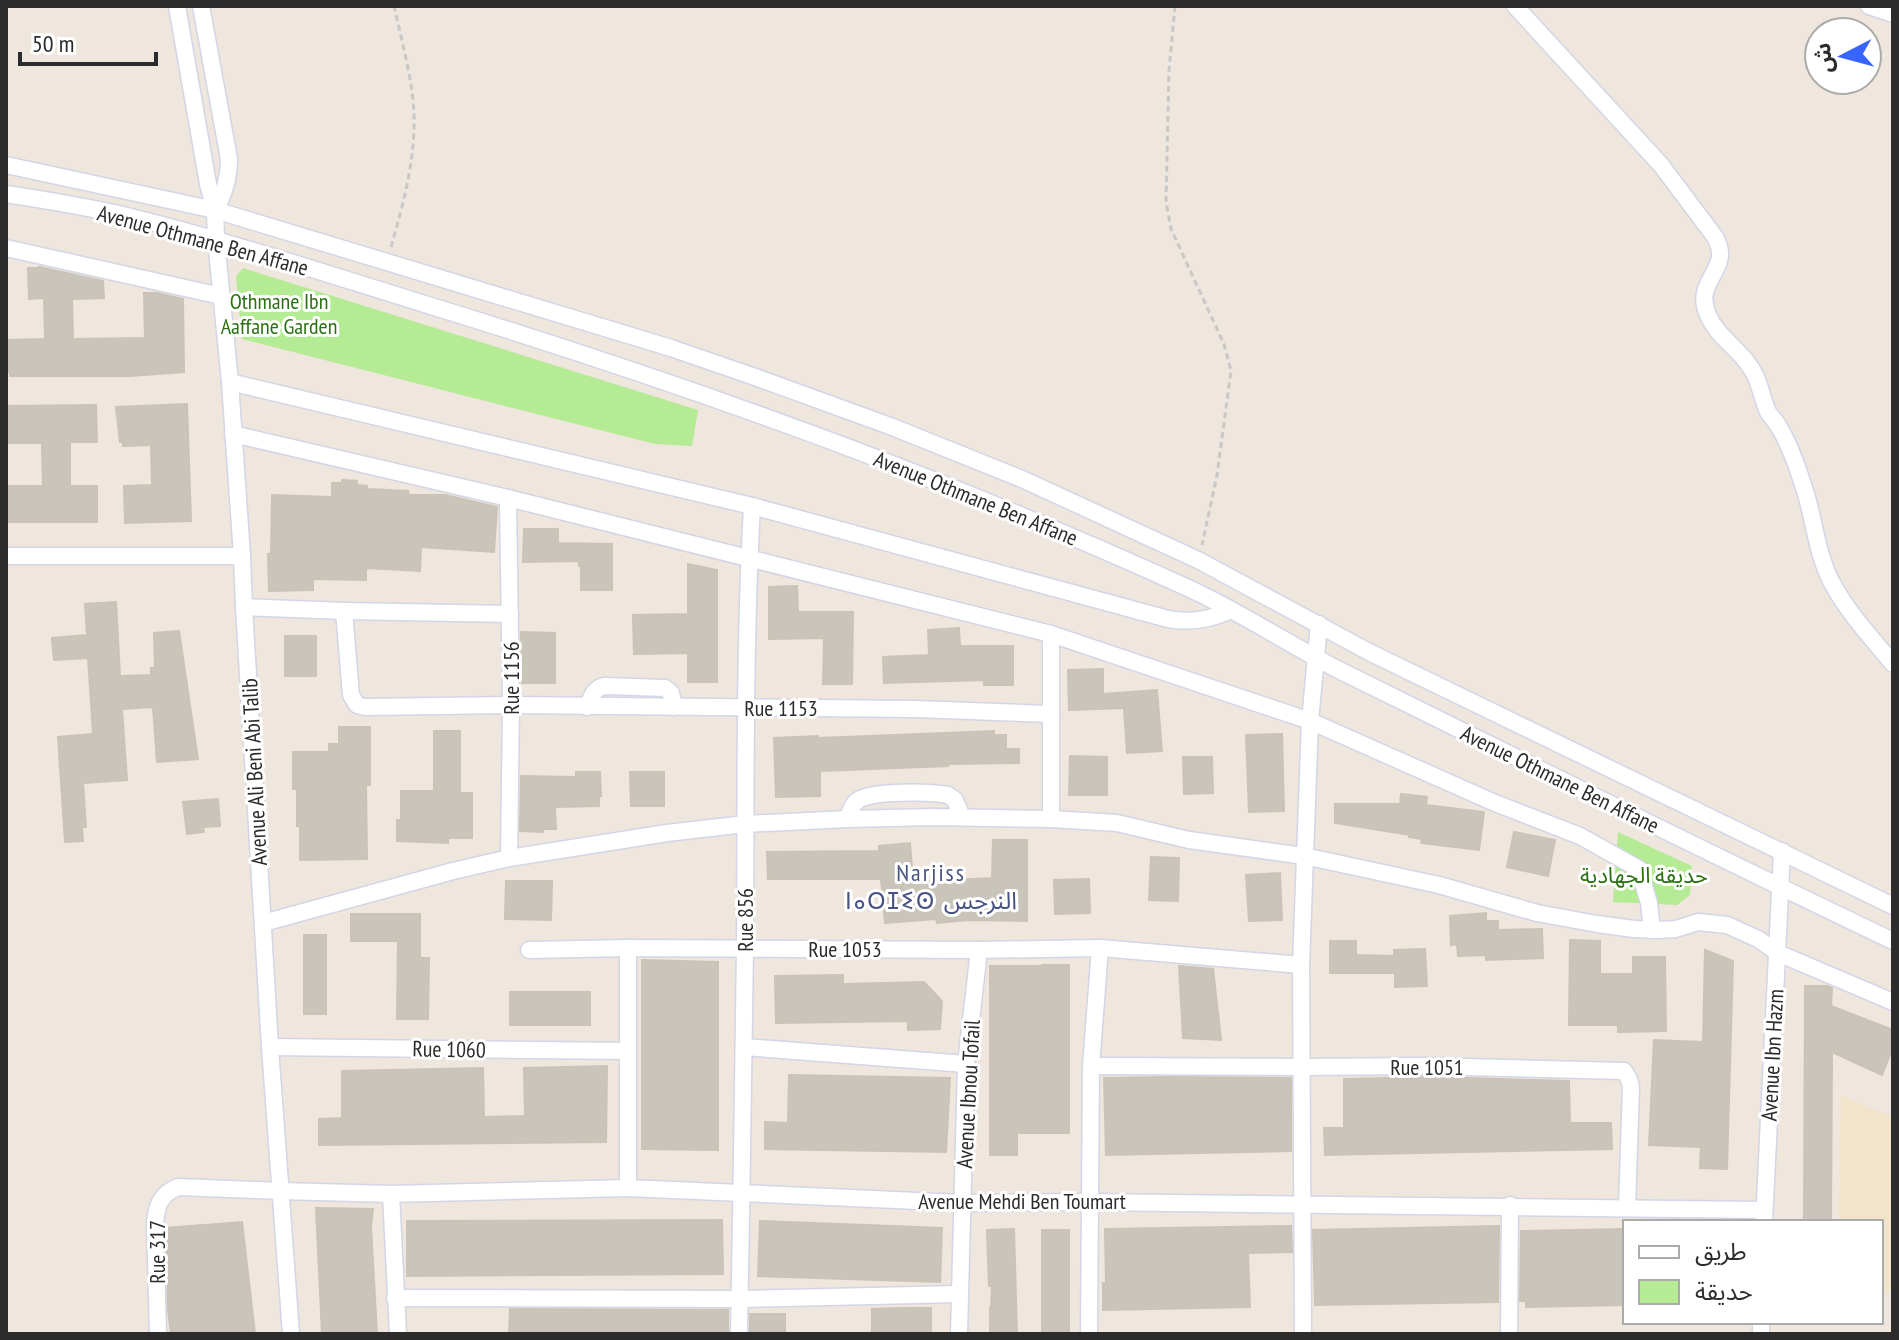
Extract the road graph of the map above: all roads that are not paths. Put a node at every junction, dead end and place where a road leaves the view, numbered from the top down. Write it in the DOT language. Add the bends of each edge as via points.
graph roads {
  1 [pos="177,6"];
  2 [pos="201,6"];
  3 [pos="1515,6"];
  4 [pos="1869,6"];
  5 [pos="1893,14"];
  6 [pos="6,165"];
  7 [pos="6,194"];
  8 [pos="215,210"];
  9 [pos="216,240"];
  10 [pos="6,248"];
  11 [pos="221,296"];
  12 [pos="230,382"];
  13 [pos="233,434"];
  14 [pos="508,498"];
  15 [pos="752,506"];
  16 [pos="6,556"];
  17 [pos="242,556"];
  18 [pos="749,558"];
  19 [pos="244,607"];
  20 [pos="1231,610"];
  21 [pos="344,611"];
  22 [pos="510,614"];
  23 [pos="1319,624"];
  24 [pos="1051,634"];
  25 [pos="1316,658"];
  26 [pos="1893,664"];
  27 [pos="511,705"];
  28 [pos="747,709"];
  29 [pos="1051,714"];
  30 [pos="1310,721"];
  31 [pos="962,817"];
  32 [pos="847,819"];
  33 [pos="1051,819"];
  34 [pos="745,824"];
  35 [pos="1782,851"];
  36 [pos="1304,856"];
  37 [pos="509,858"];
  38 [pos="1781,887"];
  39 [pos="1893,906"];
  40 [pos="263,923"];
  41 [pos="1652,930"];
  42 [pos="1893,941"];
  43 [pos="628,948"];
  44 [pos="745,948"];
  45 [pos="1100,948"];
  46 [pos="529,950"];
  47 [pos="979,950"];
  48 [pos="1778,953"];
  49 [pos="1301,965"];
  50 [pos="1893,1002"];
  51 [pos="270,1047"];
  52 [pos="744,1047"];
  53 [pos="628,1051"];
  54 [pos="966,1064"];
  55 [pos="1091,1066"];
  56 [pos="1302,1067"];
  57 [pos="628,1188"];
  58 [pos="281,1191"];
  59 [pos="742,1193"];
  60 [pos="391,1194"];
  61 [pos="1090,1202"];
  62 [pos="962,1203"];
  63 [pos="1301,1204"];
  64 [pos="1510,1205"];
  65 [pos="1627,1207"];
  66 [pos="1764,1216"];
  67 [pos="960,1294"];
  68 [pos="395,1298"];
  69 [pos="740,1299"];
  70 [pos="158,1334"];
  71 [pos="291,1334"];
  72 [pos="398,1334"];
  73 [pos="739,1334"];
  74 [pos="959,1334"];
  75 [pos="1089,1334"];
  76 [pos="1303,1334"];
  77 [pos="1509,1334"];
  1 -- 8 [label="street"];
  2 -- 8 [label="street" via="229,159 225,191"];
  3 -- 26 [label="street" via="1661,165 1720,245 1720,262 1704,291 1707,315 1747,361 1786,441 1831,582"];
  4 -- 5 [label="street"];
  6 -- 8 [label="street, Avenue Othmane Ben Affane"];
  7 -- 9 [label="street, Avenue Othmane Ben Affane" via="124,215"];
  8 -- 9 [label="street, Avenue Ali Beni Abi Talib"];
  8 -- 23 [label="street, Avenue Othmane Ben Affane" via="671,348 831,405 1022,479 1198,560"];
  9 -- 11 [label="street, Avenue Ali Beni Abi Talib"];
  9 -- 20 [label="street, Avenue Othmane Ben Affane" via="535,338 824,437 1094,546"];
  10 -- 11 [label="street"];
  11 -- 12 [label="street, Avenue Ali Beni Abi Talib"];
  12 -- 13 [label="street, Avenue Ali Beni Abi Talib"];
  12 -- 15 [label="street"];
  13 -- 14 [label="street"];
  13 -- 17 [label="street, Avenue Ali Beni Abi Talib"];
  14 -- 18 [label="street"];
  14 -- 22 [label="street, Rue 1156"];
  15 -- 18 [label="street, Rue 856"];
  15 -- 20 [label="street" via="1168,619 1207,620"];
  16 -- 17 [label="street"];
  17 -- 19 [label="street, Avenue Ali Beni Abi Talib"];
  18 -- 24 [label="street"];
  18 -- 28 [label="street, Rue 856"];
  19 -- 21 [label="street"];
  19 -- 40 [label="street, Avenue Ali Beni Abi Talib"];
  20 -- 25 [label="street, Avenue Othmane Ben Affane"];
  21 -- 22 [label="street"];
  21 -- 27 [label="street, Rue 1153" via="351,695 357,705"];
  22 -- 27 [label="street, Rue 1156"];
  23 -- 25 [label="street"];
  23 -- 35 [label="street, Avenue Othmane Ben Affane"];
  24 -- 29 [label="street"];
  24 -- 30 [label="street"];
  25 -- 30 [label="street"];
  25 -- 38 [label="street, Avenue Othmane Ben Affane"];
  27 -- 28 [label="street, Rue 1153"];
  27 -- 37 [label="street, Rue 1156"];
  28 -- 29 [label="street, Rue 1153"];
  28 -- 34 [label="street, Rue 856"];
  29 -- 33 [label="street"];
  30 -- 36 [label="street"];
  30 -- 41 [label="street" via="1580,836 1639,869"];
  31 -- 32 [label="street"];
  31 -- 32 [label="street" via="948,795 882,794 857,801"];
  31 -- 33 [label="street"];
  32 -- 34 [label="street"];
  33 -- 36 [label="street" via="1117,823 1189,840"];
  34 -- 37 [label="street"];
  34 -- 44 [label="street, Rue 856"];
  35 -- 38 [label="street, Avenue Ibn Hazm"];
  35 -- 39 [label="street, Avenue Othmane Ben Affane"];
  36 -- 41 [label="street" via="1537,913"];
  36 -- 49 [label="street"];
  37 -- 40 [label="street"];
  38 -- 42 [label="street, Avenue Othmane Ben Affane"];
  38 -- 48 [label="street, Avenue Ibn Hazm"];
  40 -- 51 [label="street, Avenue Ali Beni Abi Talib"];
  41 -- 48 [label="street" via="1698,922 1727,925"];
  43 -- 44 [label="street, Rue 1053"];
  43 -- 46 [label="street, Rue 1053"];
  43 -- 53 [label="street"];
  44 -- 47 [label="street, Rue 1053"];
  44 -- 52 [label="street, Rue 856"];
  45 -- 47 [label="street, Rue 1053"];
  45 -- 49 [label="street, Rue 1053"];
  45 -- 55 [label="street"];
  47 -- 54 [label="street, Avenue Ibnou Tofail"];
  48 -- 50 [label="street"];
  48 -- 66 [label="street, Avenue Ibn Hazm"];
  49 -- 56 [label="street"];
  51 -- 53 [label="street, Rue 1060"];
  51 -- 58 [label="street, Avenue Ali Beni Abi Talib"];
  52 -- 54 [label="street"];
  52 -- 59 [label="street, Rue 856"];
  53 -- 57 [label="street"];
  54 -- 62 [label="street, Avenue Ibnou Tofail"];
  55 -- 56 [label="street, Rue 1051"];
  55 -- 61 [label="street"];
  56 -- 63 [label="street"];
  56 -- 65 [label="street, Rue 1051" via="1624,1071 1631,1087"];
  57 -- 59 [label="street, Avenue Mehdi Ben Toumart"];
  57 -- 60 [label="street, Avenue Mehdi Ben Toumart"];
  58 -- 60 [label="street, Avenue Mehdi Ben Toumart"];
  58 -- 70 [label="street, Rue 317" via="178,1187 161,1197 155,1222"];
  58 -- 71 [label="street, Avenue Ali Beni Abi Talib"];
  59 -- 62 [label="street, Avenue Mehdi Ben Toumart"];
  59 -- 69 [label="street, Rue 856"];
  60 -- 68 [label="street"];
  61 -- 62 [label="street, Avenue Mehdi Ben Toumart"];
  61 -- 63 [label="street, Avenue Mehdi Ben Toumart"];
  61 -- 75 [label="street"];
  62 -- 67 [label="street, Avenue Ibnou Tofail"];
  63 -- 64 [label="street, Avenue Mehdi Ben Toumart"];
  63 -- 76 [label="street"];
  64 -- 65 [label="street, Avenue Mehdi Ben Toumart"];
  64 -- 77 [label="street"];
  65 -- 66 [label="street, Avenue Mehdi Ben Toumart"];
  67 -- 69 [label="street"];
  67 -- 74 [label="street, Avenue Ibnou Tofail"];
  68 -- 69 [label="street"];
  68 -- 72 [label="street"];
  69 -- 73 [label="street, Rue 856"];
}
